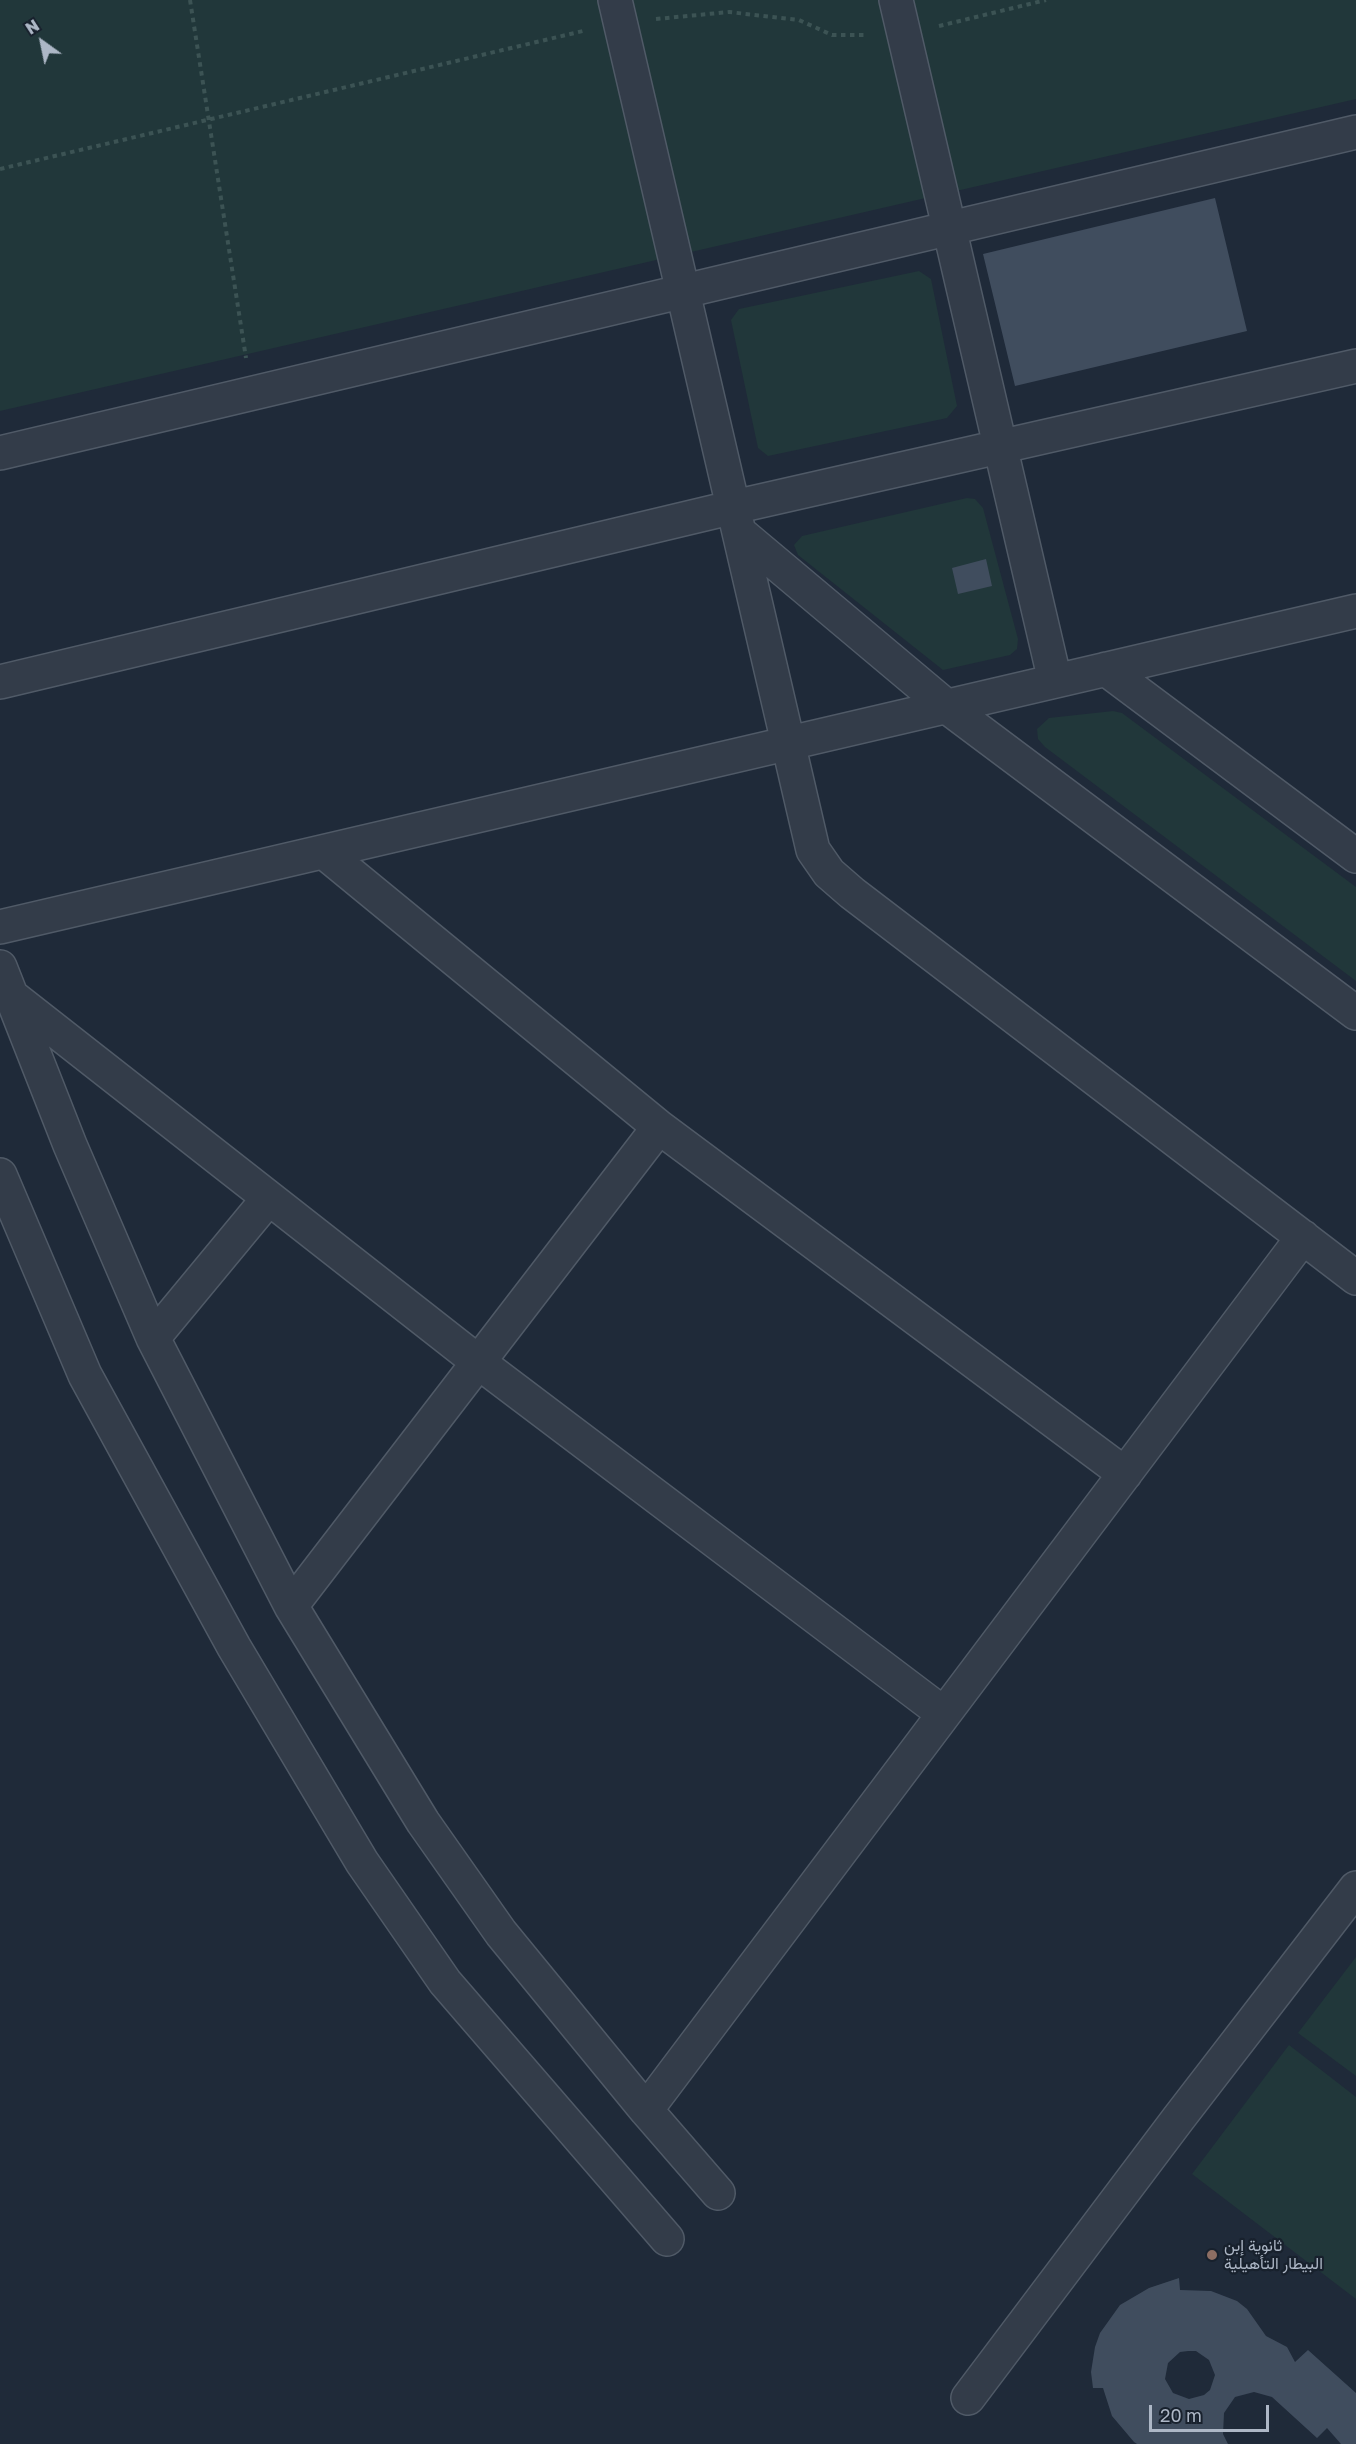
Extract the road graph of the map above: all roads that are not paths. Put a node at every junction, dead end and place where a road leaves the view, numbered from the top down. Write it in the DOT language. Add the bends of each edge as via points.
graph roads {
  1 [pos="896,0"];
  2 [pos="617,11"];
  3 [pos="1356,132"];
  4 [pos="949,228"];
  5 [pos="684,292"];
  6 [pos="1356,366"];
  7 [pos="1000,448"];
  8 [pos="0,453"];
  9 [pos="737,520"];
  10 [pos="1356,611"];
  11 [pos="1106,669"];
  12 [pos="1055,681"];
  13 [pos="0,682"];
  14 [pos="946,706"];
  15 [pos="790,743"];
  16 [pos="324,852"];
  17 [pos="1356,856"];
  18 [pos="0,927"];
  19 [pos="6,982"];
  20 [pos="1356,1013"];
  21 [pos="658,1127"];
  22 [pos="0,1175"];
  23 [pos="268,1199"];
  24 [pos="1303,1237"];
  25 [pos="1356,1278"];
  26 [pos="153,1338"];
  27 [pos="477,1361"];
  28 [pos="1125,1474"];
  29 [pos="291,1606"];
  30 [pos="944,1714"];
  31 [pos="1356,1888"];
  32 [pos="646,2110"];
  33 [pos="718,2193"];
  34 [pos="667,2239"];
  35 [pos="968,2398"];
  1 -- 4 [label="street"];
  2 -- 5 [label="street"];
  3 -- 4 [label="street"];
  4 -- 5 [label="street"];
  4 -- 7 [label="street"];
  5 -- 8 [label="street"];
  5 -- 9 [label="street"];
  6 -- 7 [label="street"];
  7 -- 9 [label="street"];
  7 -- 12 [label="street"];
  9 -- 13 [label="street"];
  9 -- 14 [label="street"];
  9 -- 15 [label="street"];
  10 -- 11 [label="street"];
  11 -- 12 [label="street"];
  11 -- 17 [label="street"];
  12 -- 14 [label="street"];
  14 -- 15 [label="street"];
  14 -- 20 [label="street"];
  15 -- 16 [label="street"];
  15 -- 24 [label="street" via="813,850 829,873"];
  16 -- 18 [label="street"];
  16 -- 21 [label="street"];
  19 -- 23 [label="street"];
  19 -- 26 [label="street" via="70,1145"];
  21 -- 27 [label="street"];
  21 -- 28 [label="street"];
  22 -- 34 [label="street" via="85,1375 234,1647 362,1862 445,1982"];
  23 -- 26 [label="street"];
  23 -- 27 [label="street"];
  24 -- 25 [label="street"];
  24 -- 28 [label="street"];
  26 -- 29 [label="street"];
  27 -- 29 [label="street"];
  27 -- 30 [label="street"];
  28 -- 30 [label="street"];
  29 -- 32 [label="street" via="423,1822 501,1933"];
  30 -- 32 [label="street"];
  31 -- 35 [label="street"];
  32 -- 33 [label="street"];
}
